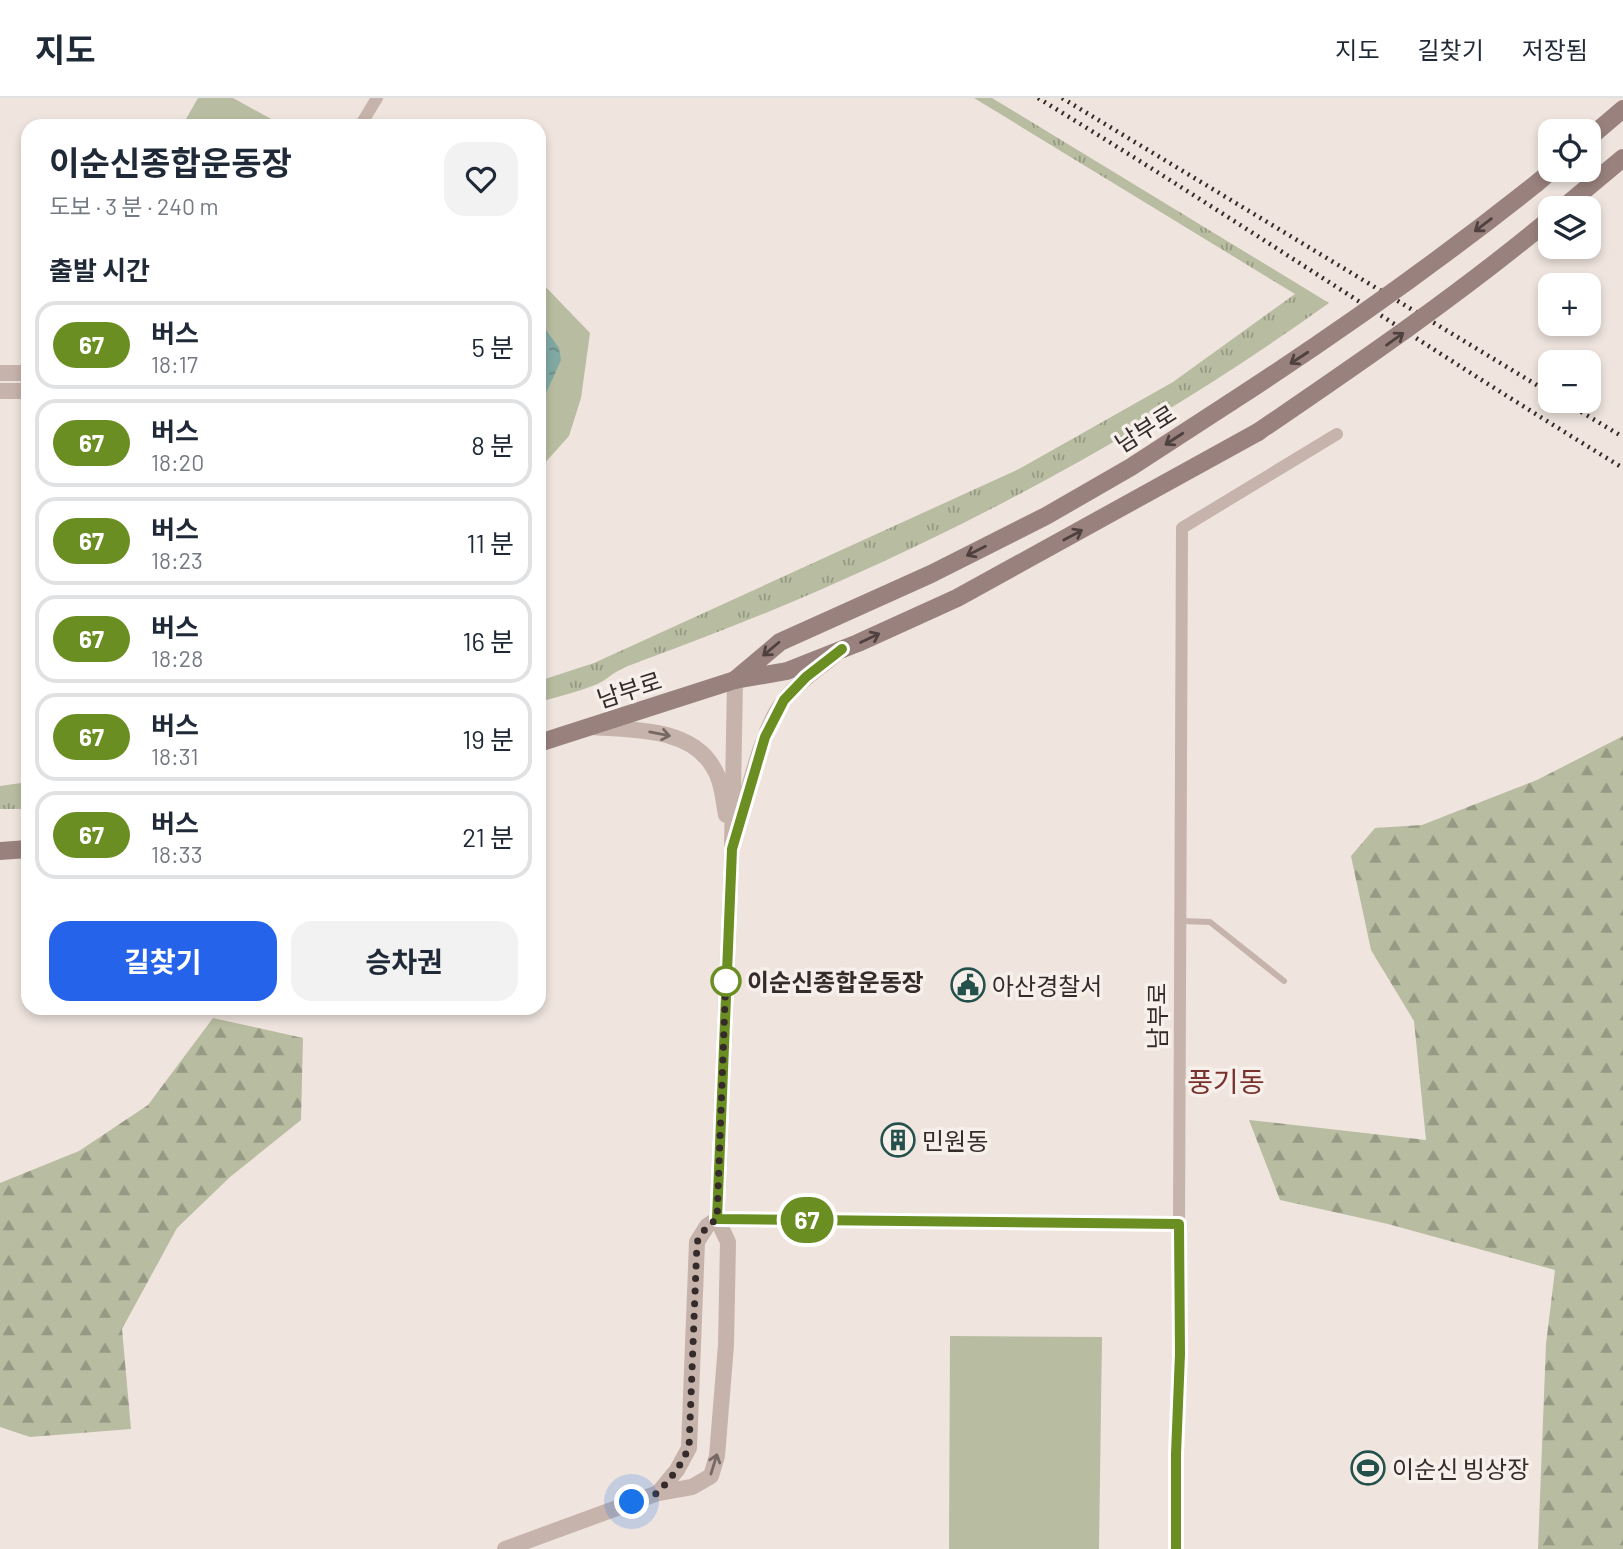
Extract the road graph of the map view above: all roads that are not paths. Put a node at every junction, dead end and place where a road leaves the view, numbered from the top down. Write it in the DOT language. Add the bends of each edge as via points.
graph roads {
  1 [pos="377,98"];
  2 [pos="1623,109"];
  3 [pos="364,119"];
  4 [pos="1601,128"];
  5 [pos="1623,159"];
  6 [pos="1538,182"];
  7 [pos="1578,196"];
  8 [pos="1538,229"];
  9 [pos="0,373"];
  10 [pos="21,373"];
  11 [pos="0,391"];
  12 [pos="21,391"];
  13 [pos="1337,434"];
  14 [pos="842,649"];
  15 [pos="735,681"];
  16 [pos="592,727"];
  17 [pos="546,741"];
  18 [pos="732,849"];
  19 [pos="21,850"];
  20 [pos="0,851"];
  21 [pos="1181,921"];
  22 [pos="1284,982"];
  23 [pos="717,1219"];
  24 [pos="1179,1224"];
  25 [pos="658,1493"];
  26 [pos="505,1549"];
  27 [pos="1176,1549"];
  1 -- 3 [label="street"];
  2 -- 4 [label="main road"];
  5 -- 7 [label="main road"];
  6 -- 15 [label="main road, 남부로, one-way, bridge" via="1327,340 1131,467 931,574 780,642"];
  14 -- 8 [label="main road, 남부로, one-way, bridge" via="957,598 1258,432 1387,345"];
  9 -- 10 [label="street"];
  11 -- 12 [label="street"];
  13 -- 21 [label="street, 남부로" via="1182,528"];
  14 -- 15 [label="main road, 남부로" via="787,671"];
  14 -- 18 [label="street" via="784,700 765,737"];
  15 -- 16 [label="main road, 남부로"];
  15 -- 18 [label="street"];
  16 -- 17 [label="main road, 남부로"];
  16 -- 18 [label="street, one-way" via="666,733 692,746 713,766"];
  18 -- 23 [label="street"];
  19 -- 20 [label="main road"];
  21 -- 22 [label="lane" via="1210,922"];
  21 -- 24 [label="street, 남부로"];
  23 -- 24 [label="street"];
  23 -- 25 [label="street" via="697,1242 689,1448"];
  25 -- 23 [label="street, one-way" via="692,1488 711,1476 717,1456 728,1242"];
  24 -- 27 [label="street, 남부로"];
  25 -- 26 [label="street"];
}
